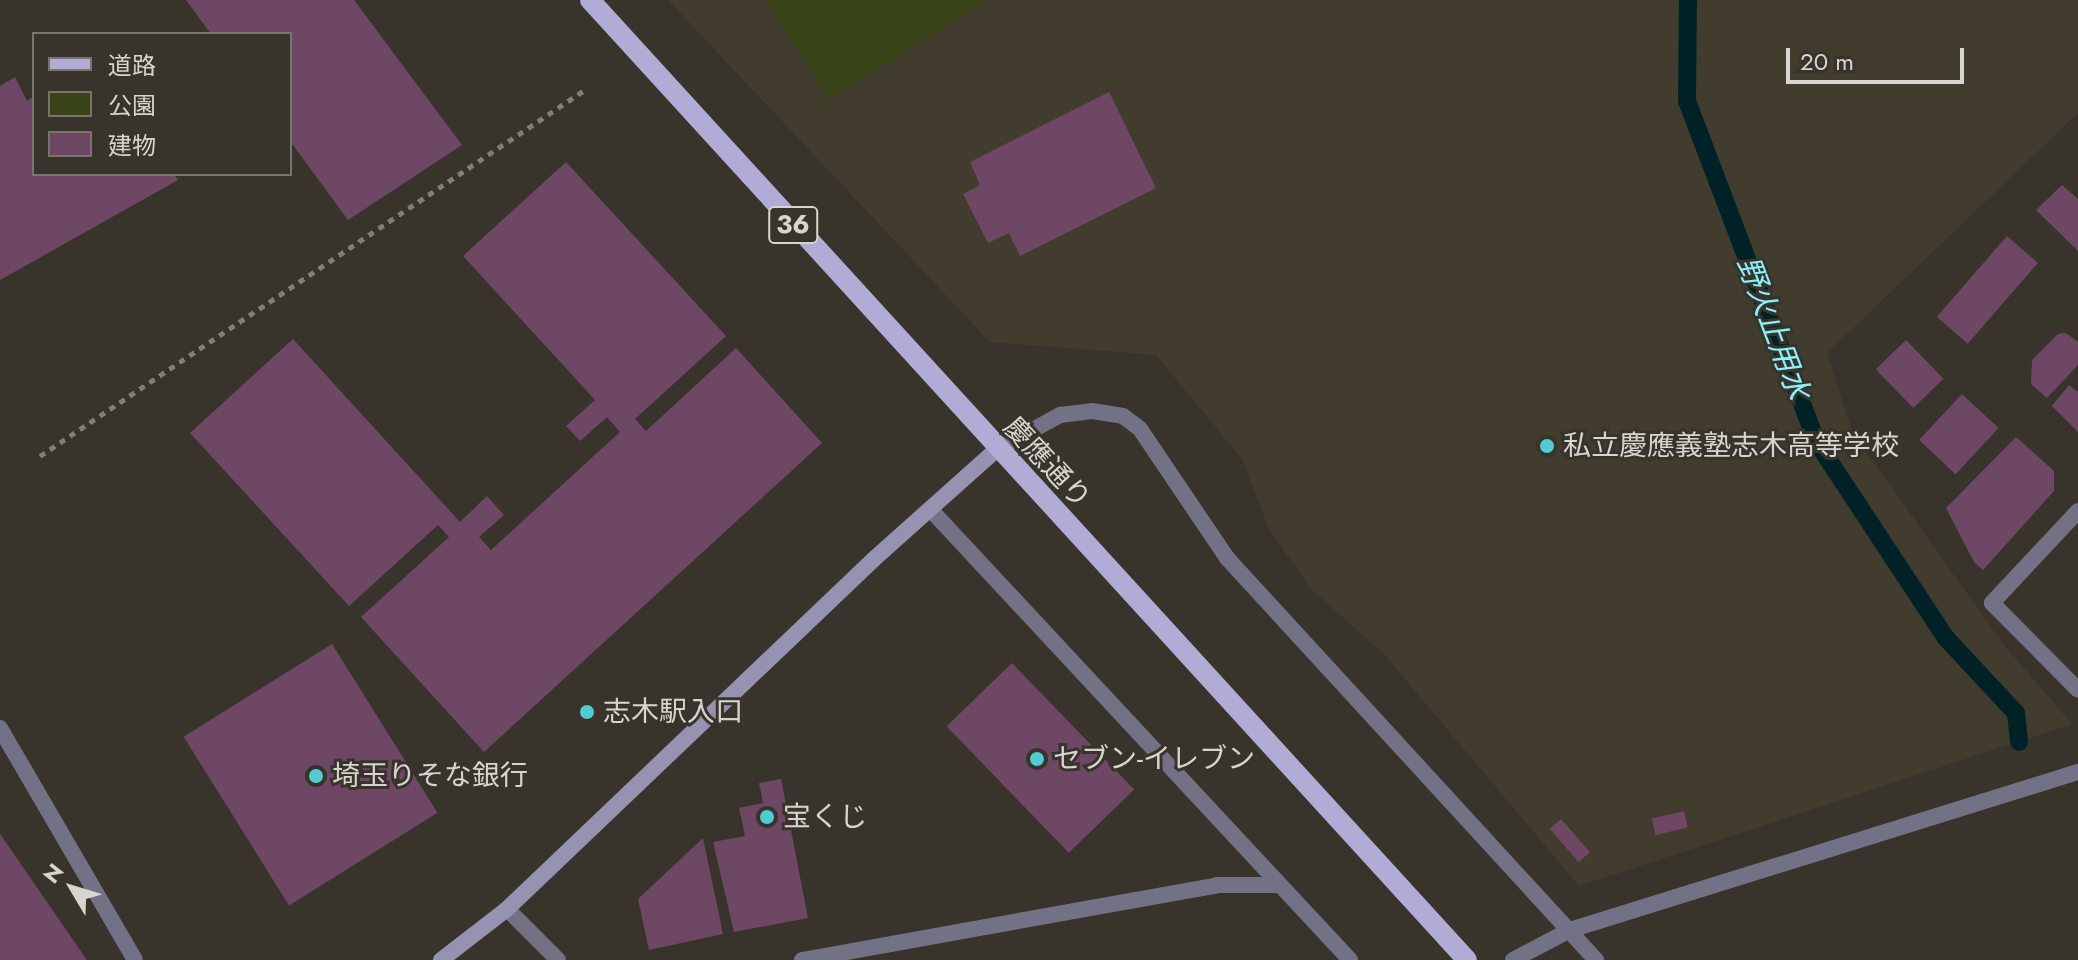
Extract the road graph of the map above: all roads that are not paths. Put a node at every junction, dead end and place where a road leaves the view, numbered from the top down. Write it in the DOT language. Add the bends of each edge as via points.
graph roads {
  1 [pos="590,0"];
  2 [pos="996,450"];
  3 [pos="931,510"];
  4 [pos="2078,511"];
  5 [pos="2078,690"];
  6 [pos="0,728"];
  7 [pos="2078,772"];
  8 [pos="1278,885"];
  9 [pos="507,909"];
  10 [pos="1570,930"];
  11 [pos="135,960"];
  12 [pos="441,960"];
  13 [pos="558,960"];
  14 [pos="802,960"];
  15 [pos="1350,960"];
  16 [pos="1467,960"];
  17 [pos="1513,960"];
  18 [pos="1596,960"];
  1 -- 2 [label="main road, 慶應通り / 36"];
  2 -- 3 [label="street"];
  2 -- 10 [label="street" via="1070,414 1123,416 1140,429 1227,558"];
  2 -- 16 [label="main road, 慶應通り / 36"];
  3 -- 8 [label="street"];
  3 -- 9 [label="street"];
  4 -- 5 [label="street" via="1992,603"];
  6 -- 11 [label="street"];
  7 -- 10 [label="street"];
  8 -- 14 [label="street" via="1217,885"];
  8 -- 15 [label="street"];
  9 -- 12 [label="street"];
  9 -- 13 [label="street"];
  10 -- 17 [label="street"];
  10 -- 18 [label="street"];
}
